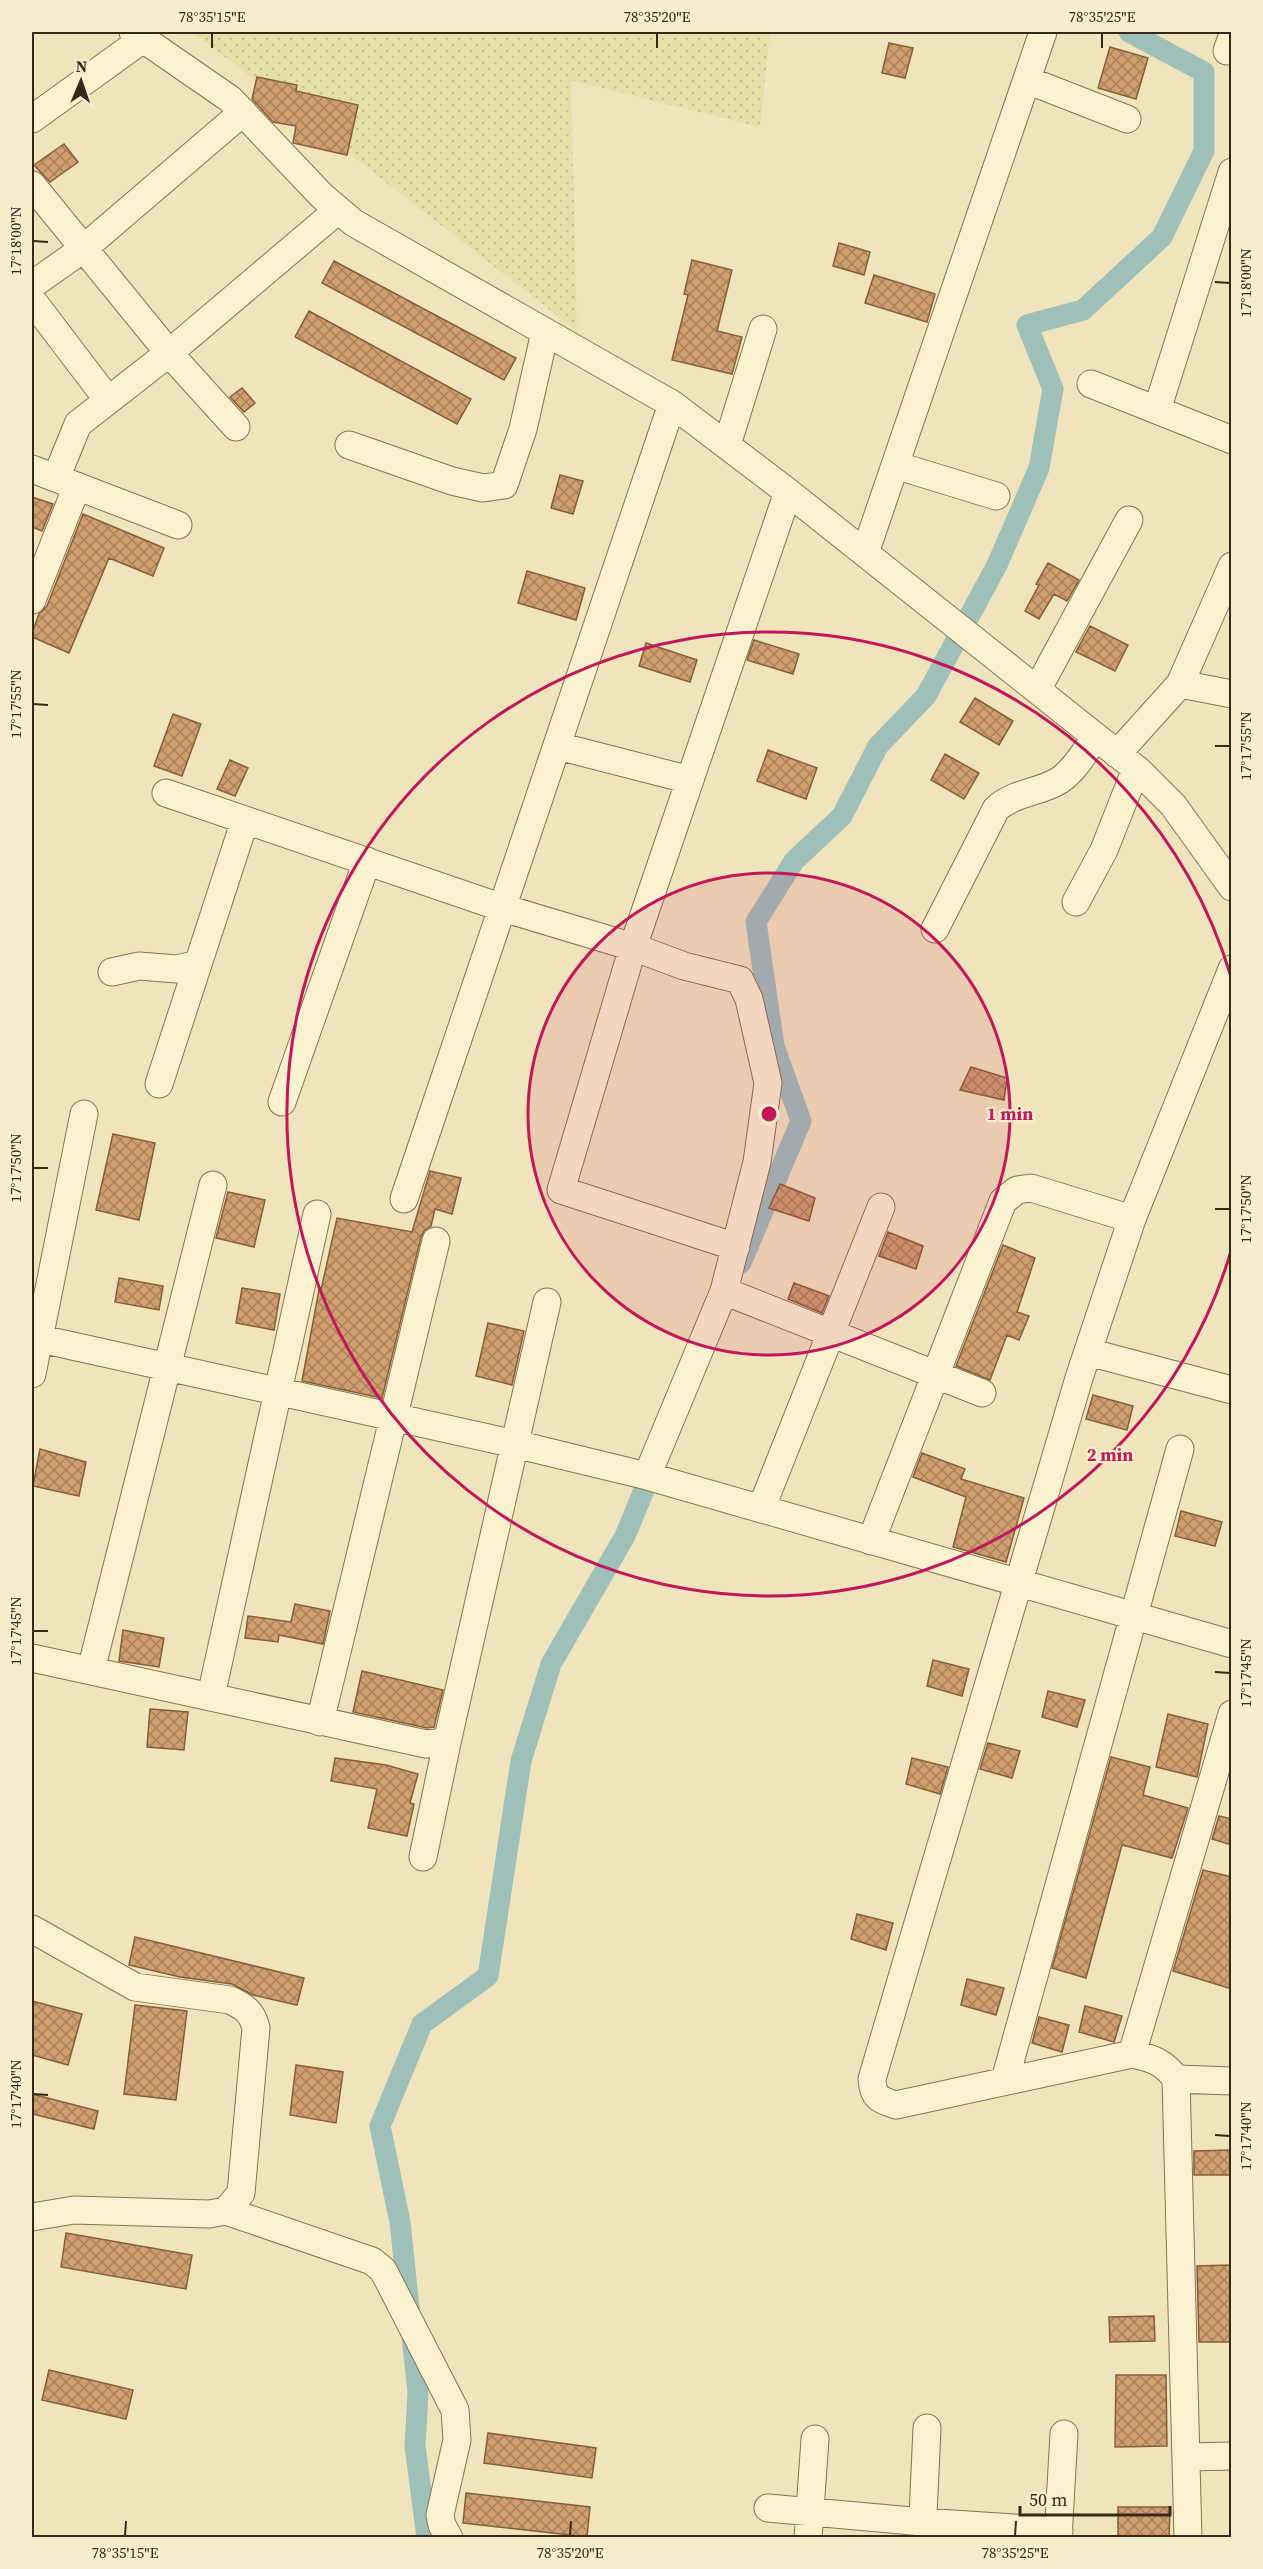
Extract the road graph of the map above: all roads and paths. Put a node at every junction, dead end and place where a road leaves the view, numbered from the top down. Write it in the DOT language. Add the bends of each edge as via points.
graph roads {
  1 [pos="1043,32"];
  2 [pos="138,35"];
  3 [pos="1027,80"];
  4 [pos="243,112"];
  5 [pos="32,119"];
  6 [pos="1127,119"];
  7 [pos="1232,172"];
  8 [pos="32,185"];
  9 [pos="338,210"];
  10 [pos="83,249"];
  11 [pos="32,285"];
  12 [pos="32,300"];
  13 [pos="763,329"];
  14 [pos="545,332"];
  15 [pos="169,353"];
  16 [pos="1091,384"];
  17 [pos="108,400"];
  18 [pos="672,404"];
  19 [pos="1157,410"];
  20 [pos="236,427"];
  21 [pos="1232,440"];
  22 [pos="349,445"];
  23 [pos="727,445"];
  24 [pos="896,465"];
  25 [pos="55,478"];
  26 [pos="788,492"];
  27 [pos="996,496"];
  28 [pos="1129,520"];
  29 [pos="178,525"];
  30 [pos="865,553"];
  31 [pos="1232,566"];
  32 [pos="34,584"];
  33 [pos="1180,684"];
  34 [pos="1037,690"];
  35 [pos="1232,694"];
  36 [pos="1095,737"];
  37 [pos="558,746"];
  38 [pos="1127,762"];
  39 [pos="690,780"];
  40 [pos="166,793"];
  41 [pos="245,820"];
  42 [pos="367,861"];
  43 [pos="1232,887"];
  44 [pos="1076,902"];
  45 [pos="503,908"];
  46 [pos="935,929"];
  47 [pos="633,947"];
  48 [pos="198,964"];
  49 [pos="1232,969"];
  50 [pos="112,972"];
  51 [pos="159,1084"];
  52 [pos="282,1102"];
  53 [pos="84,1114"];
  54 [pos="213,1185"];
  55 [pos="404,1199"];
  56 [pos="881,1207"];
  57 [pos="317,1214"];
  58 [pos="1132,1219"];
  59 [pos="435,1241"];
  60 [pos="736,1247"];
  61 [pos="724,1291"];
  62 [pos="547,1302"];
  63 [pos="831,1333"];
  64 [pos="35,1338"];
  65 [pos="1088,1352"];
  66 [pos="167,1367"];
  67 [pos="32,1374"];
  68 [pos="936,1375"];
  69 [pos="1232,1390"];
  70 [pos="278,1392"];
  71 [pos="982,1393"];
  72 [pos="393,1417"];
  73 [pos="515,1444"];
  74 [pos="1180,1449"];
  75 [pos="647,1476"];
  76 [pos="761,1509"];
  77 [pos="871,1541"];
  78 [pos="1020,1584"];
  79 [pos="1133,1617"];
  80 [pos="1232,1644"];
  81 [pos="32,1658"];
  82 [pos="92,1670"];
  83 [pos="211,1696"];
  84 [pos="1232,1714"];
  85 [pos="320,1722"];
  86 [pos="448,1738"];
  87 [pos="423,1857"];
  88 [pos="32,1929"];
  89 [pos="1132,2054"];
  90 [pos="1176,2079"];
  91 [pos="1005,2080"];
  92 [pos="1232,2081"];
  93 [pos="226,2211"];
  94 [pos="32,2217"];
  95 [pos="927,2428"];
  96 [pos="1064,2434"];
  97 [pos="815,2439"];
  98 [pos="1232,2456"];
  99 [pos="1186,2457"];
  100 [pos="768,2508"];
  101 [pos="810,2511"];
  102 [pos="922,2530"];
  103 [pos="1058,2534"];
  104 [pos="449,2538"];
  105 [pos="808,2538"];
  106 [pos="1188,2538"];
  1 -- 3 [label="street"];
  2 -- 4 [label="street" via="218,88"];
  2 -- 5 [label="street"];
  3 -- 6 [label="street"];
  3 -- 24 [label="street"];
  4 -- 9 [label="street"];
  4 -- 10 [label="street"];
  7 -- 19 [label="street"];
  8 -- 10 [label="street"];
  9 -- 14 [label="street" via="354,223"];
  9 -- 15 [label="street"];
  10 -- 11 [label="street"];
  10 -- 15 [label="street"];
  12 -- 17 [label="street"];
  13 -- 23 [label="street"];
  14 -- 18 [label="street"];
  14 -- 22 [label="street" via="523,429 504,485 483,488 452,481"];
  15 -- 17 [label="street"];
  15 -- 20 [label="street"];
  16 -- 19 [label="street"];
  17 -- 25 [label="street" via="78,424"];
  18 -- 23 [label="street"];
  18 -- 37 [label="street"];
  19 -- 21 [label="street"];
  23 -- 26 [label="street"];
  24 -- 27 [label="street"];
  24 -- 30 [label="street"];
  25 -- 29 [label="street"];
  25 -- 32 [label="street"];
  26 -- 30 [label="street"];
  26 -- 39 [label="street"];
  28 -- 34 [label="street"];
  30 -- 34 [label="street"];
  31 -- 33 [label="street"];
  33 -- 35 [label="street"];
  33 -- 38 [label="street"];
  34 -- 36 [label="street"];
  36 -- 38 [label="street"];
  36 -- 46 [label="street" via="1059,781 1014,797 996,809"];
  37 -- 39 [label="street"];
  37 -- 45 [label="street"];
  38 -- 43 [label="street" via="1173,805"];
  38 -- 44 [label="street" via="1104,850"];
  39 -- 47 [label="street"];
  40 -- 41 [label="street"];
  41 -- 42 [label="street"];
  41 -- 48 [label="street"];
  42 -- 45 [label="street"];
  42 -- 52 [label="street"];
  45 -- 47 [label="street"];
  45 -- 55 [label="street"];
  47 -- 60 [label="street" via="684,966 740,980 749,999 768,1083 757,1162"];
  47 -- 60 [label="street" via="561,1190"];
  48 -- 50 [label="street" via="177,969 139,966"];
  48 -- 51 [label="street"];
  49 -- 58 [label="street"];
  53 -- 64 [label="street"];
  54 -- 66 [label="street"];
  56 -- 63 [label="street"];
  57 -- 70 [label="street"];
  58 -- 65 [label="street"];
  58 -- 68 [label="street" via="1031,1188 1017,1190 1003,1201"];
  59 -- 72 [label="street"];
  60 -- 61 [label="street"];
  61 -- 63 [label="street"];
  61 -- 75 [label="street"];
  62 -- 73 [label="street"];
  63 -- 68 [label="street"];
  63 -- 76 [label="street"];
  64 -- 66 [label="street"];
  64 -- 67 [label="street"];
  65 -- 69 [label="street"];
  65 -- 78 [label="street"];
  66 -- 70 [label="street"];
  66 -- 82 [label="street"];
  68 -- 71 [label="street"];
  68 -- 77 [label="street"];
  70 -- 72 [label="street"];
  70 -- 83 [label="street"];
  72 -- 73 [label="street"];
  72 -- 85 [label="street"];
  73 -- 75 [label="street"];
  73 -- 86 [label="street"];
  74 -- 79 [label="street"];
  75 -- 76 [label="street"];
  76 -- 77 [label="street"];
  77 -- 78 [label="street"];
  78 -- 79 [label="street"];
  78 -- 91 [label="street" via="872,2079 873,2091 882,2101 896,2105"];
  79 -- 80 [label="street"];
  79 -- 91 [label="street"];
  81 -- 82 [label="street"];
  82 -- 83 [label="street"];
  83 -- 85 [label="street"];
  84 -- 89 [label="street"];
  85 -- 86 [label="street" via="426,1744"];
  86 -- 87 [label="street"];
  88 -- 93 [label="street" via="135,1987 230,2000 253,2015 256,2028 242,2193"];
  89 -- 90 [label="street" via="1162,2063"];
  89 -- 91 [label="street"];
  90 -- 92 [label="street"];
  90 -- 99 [label="street"];
  93 -- 94 [label="street" via="209,2214 74,2210"];
  93 -- 104 [label="street" via="372,2261 383,2270 455,2410 457,2440 440,2515"];
  95 -- 102 [label="street"];
  96 -- 103 [label="street"];
  97 -- 101 [label="street"];
  98 -- 99 [label="street"];
  99 -- 106 [label="street"];
  100 -- 101 [label="street"];
  101 -- 102 [label="street"];
  101 -- 105 [label="street"];
  102 -- 103 [label="street"];
}
